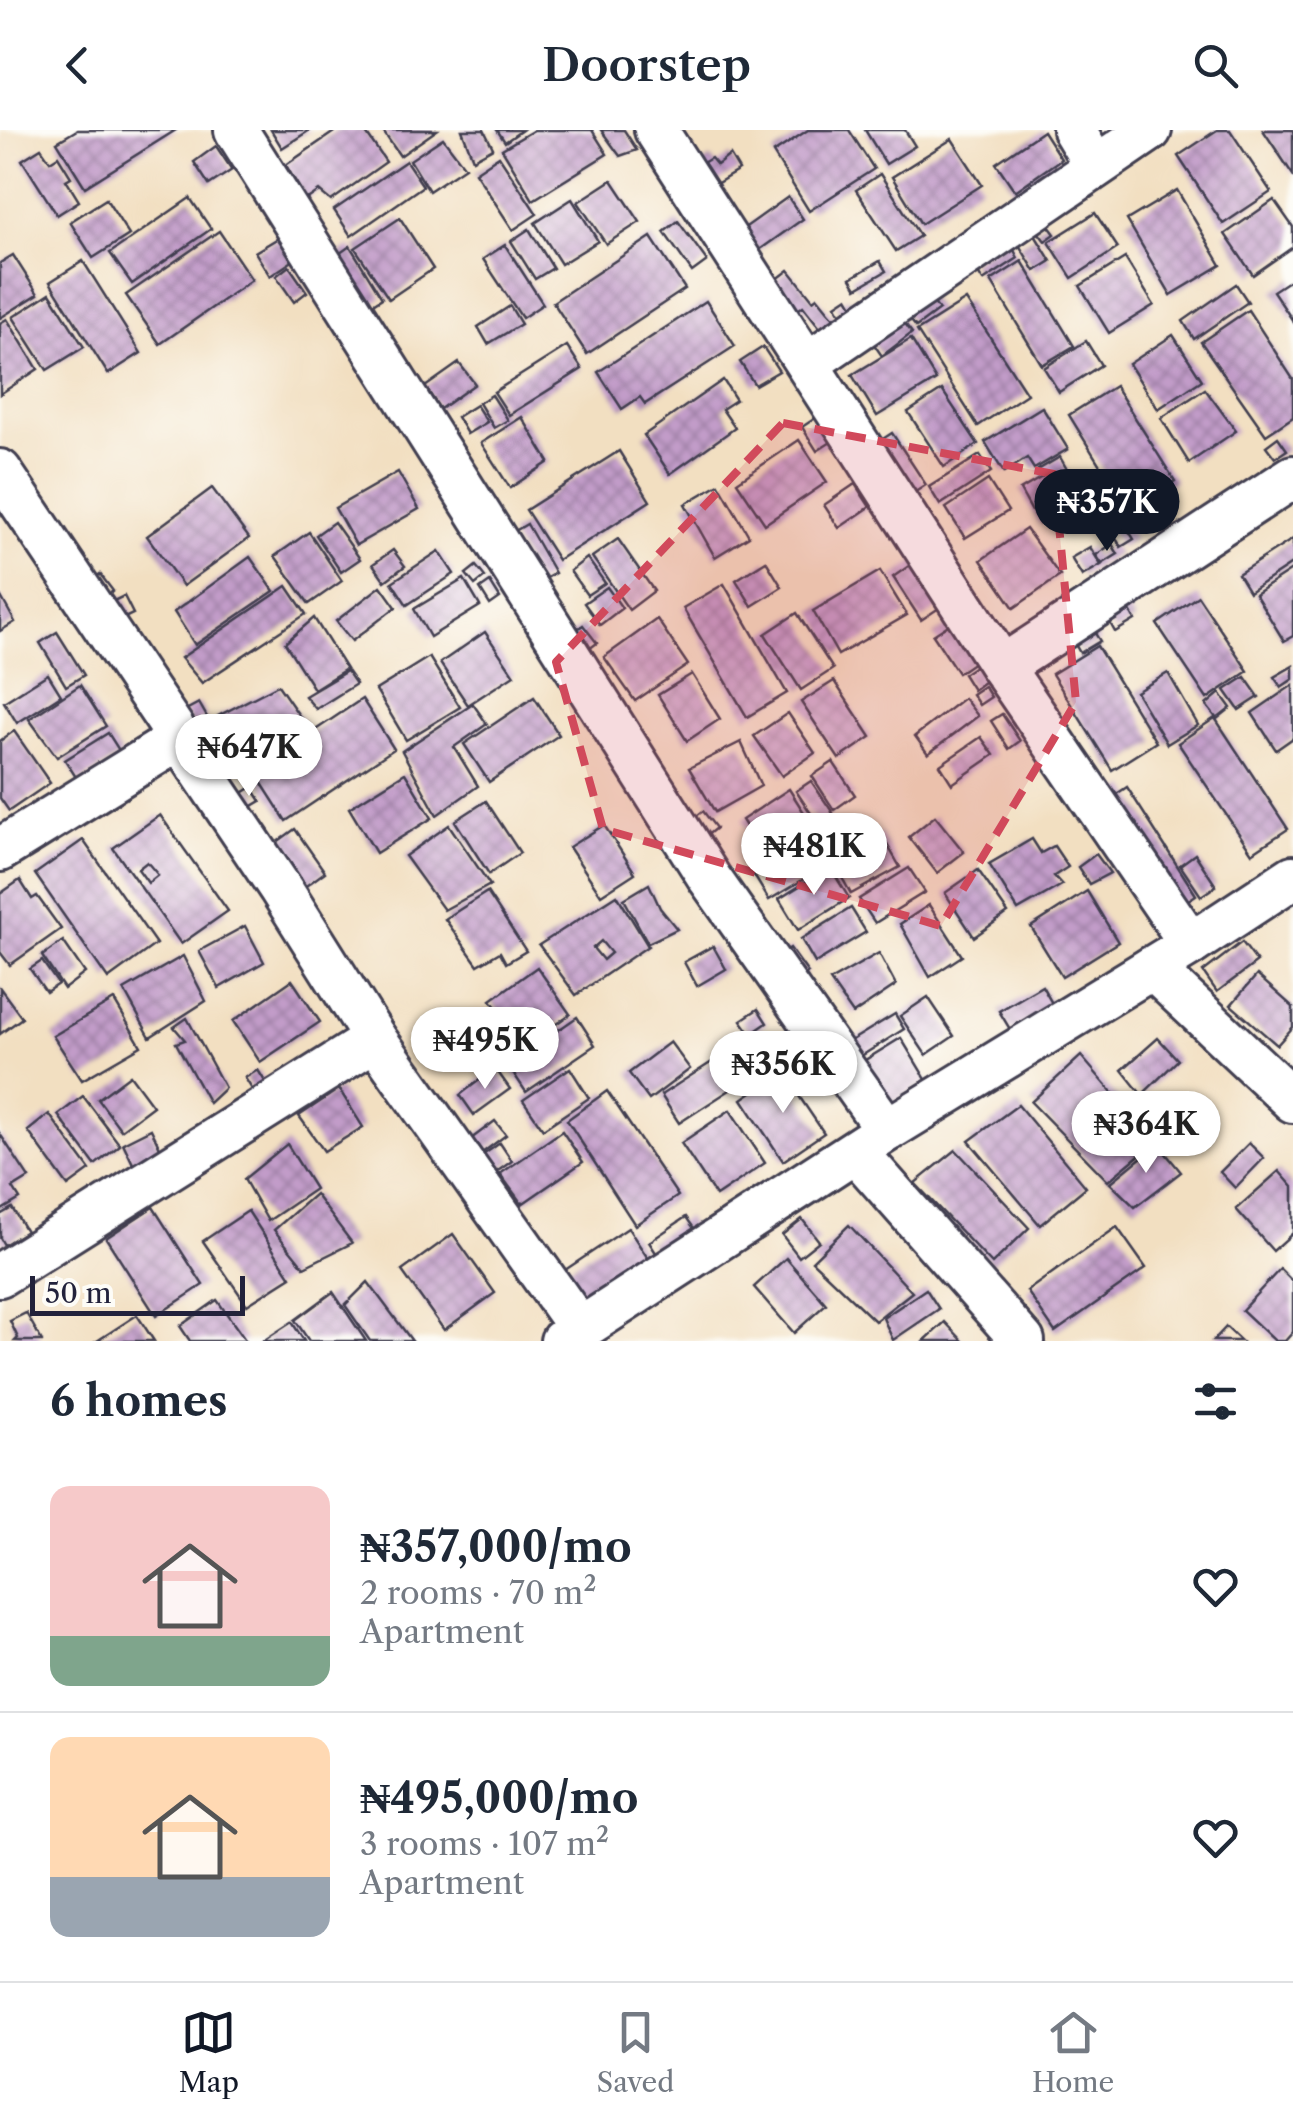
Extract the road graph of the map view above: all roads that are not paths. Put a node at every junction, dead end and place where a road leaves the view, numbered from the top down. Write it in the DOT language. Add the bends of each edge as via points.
graph roads {
  1 [pos="236,130"];
  2 [pos="656,130"];
  3 [pos="1150,130"];
  4 [pos="1085,148"];
  5 [pos="808,363"];
  6 [pos="0,471"];
  7 [pos="1293,477"];
  8 [pos="1002,668"];
  9 [pos="179,739"];
  10 [pos="0,850"];
  11 [pos="1293,876"];
  12 [pos="1191,944"];
  13 [pos="1152,968"];
  14 [pos="375,1039"];
  15 [pos="1293,1101"];
  16 [pos="871,1141"];
  17 [pos="0,1275"];
  18 [pos="571,1335"];
  19 [pos="1023,1341"];
  1 -- 16 [label="street"];
  2 -- 5 [label="street"];
  3 -- 4 [label="street"];
  4 -- 5 [label="street"];
  5 -- 8 [label="street"];
  6 -- 9 [label="street"];
  7 -- 8 [label="street"];
  8 -- 12 [label="street"];
  9 -- 10 [label="street"];
  9 -- 14 [label="street"];
  11 -- 12 [label="street"];
  12 -- 13 [label="street"];
  13 -- 15 [label="street"];
  13 -- 16 [label="street"];
  14 -- 17 [label="street"];
  14 -- 18 [label="street"];
  16 -- 18 [label="street"];
  16 -- 19 [label="street"];
}
